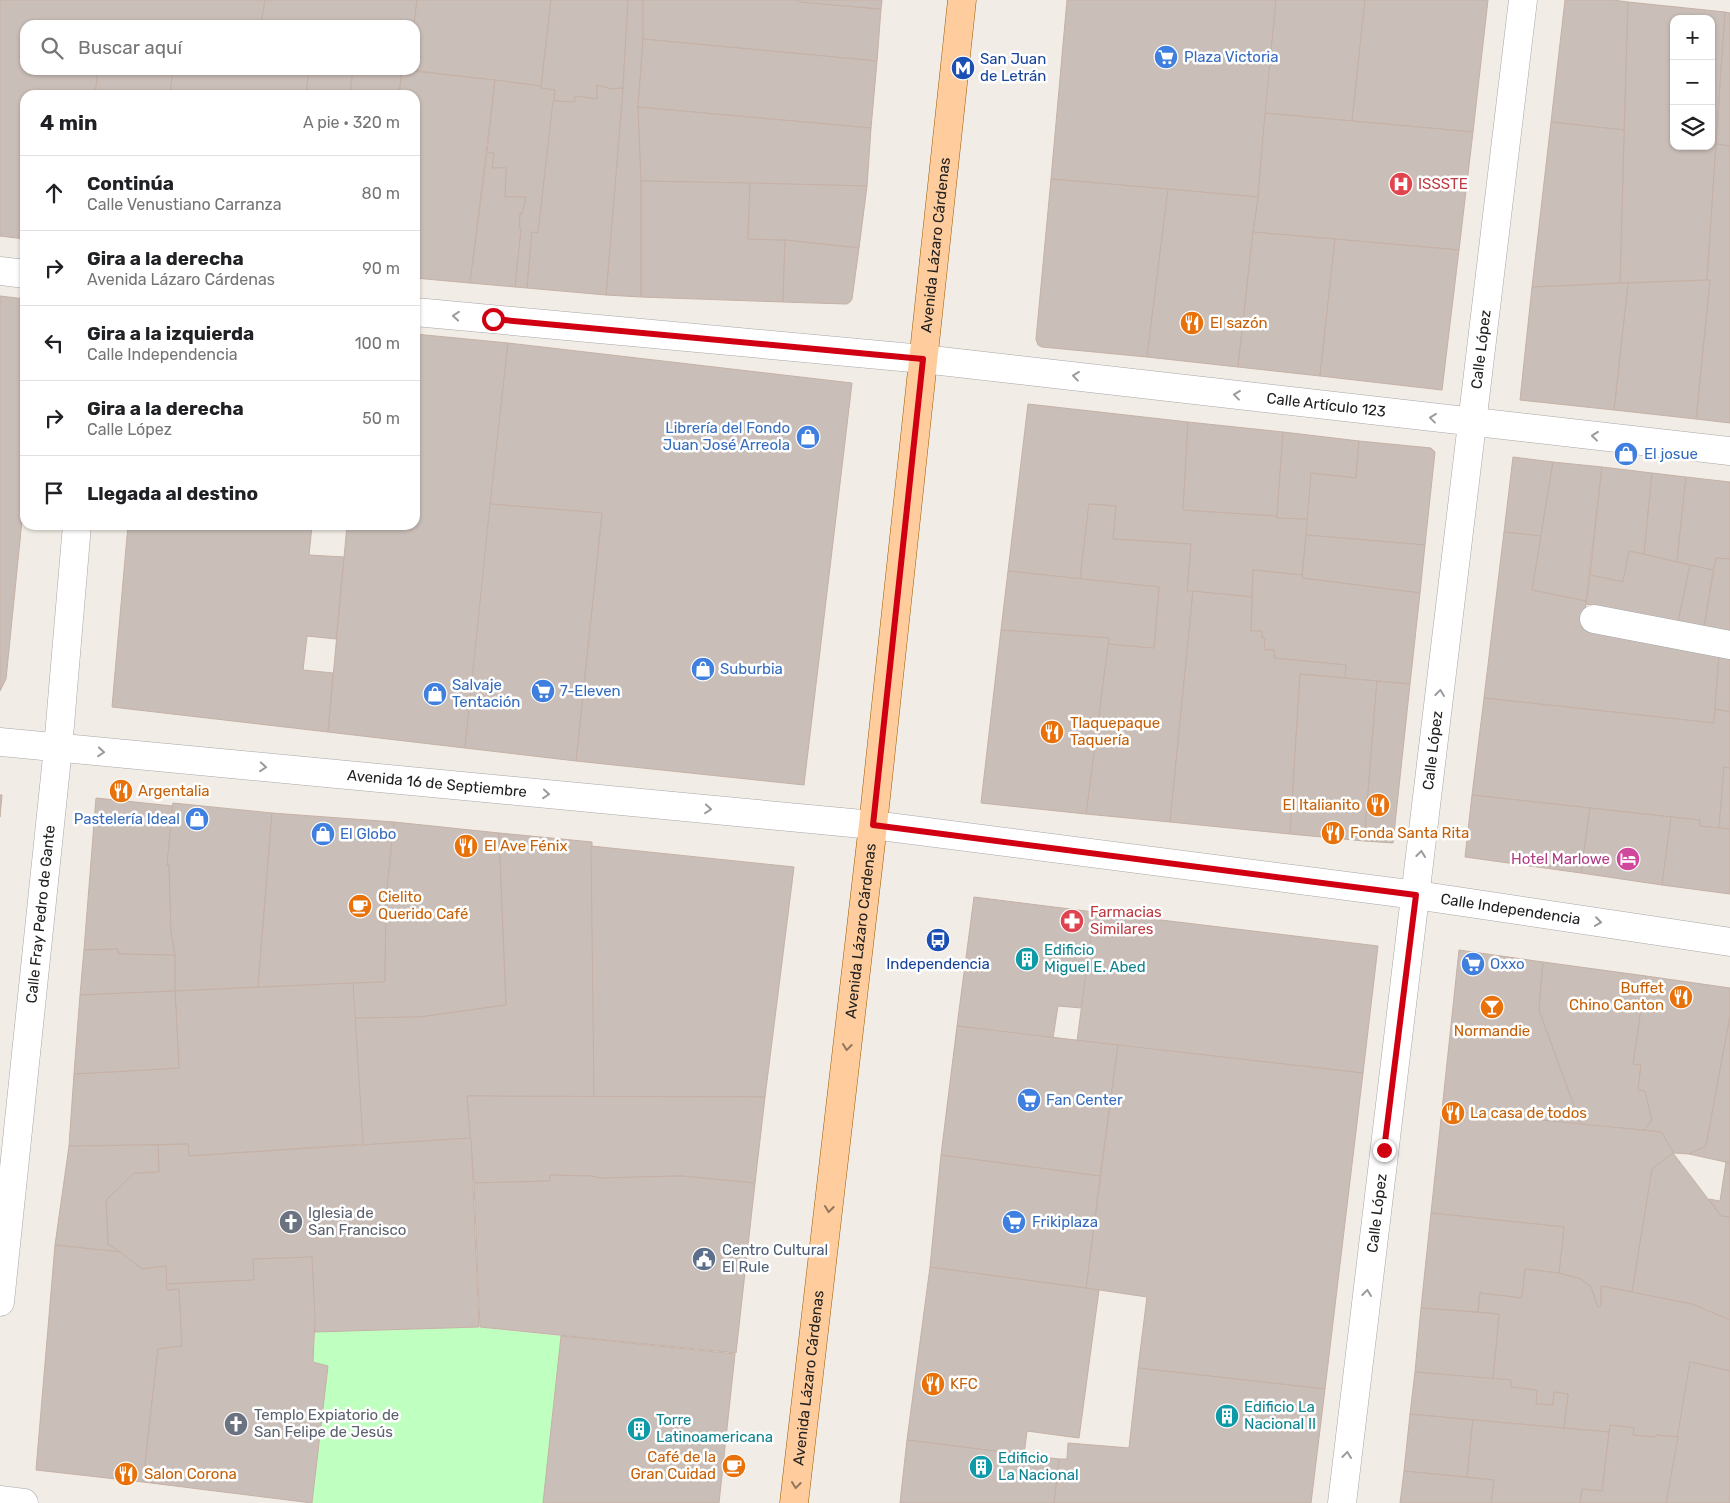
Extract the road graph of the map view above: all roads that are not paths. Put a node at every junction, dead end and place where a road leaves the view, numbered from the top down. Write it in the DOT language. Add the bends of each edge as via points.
graph roads {
  1 [pos="962,0"];
  2 [pos="1523,0"];
  3 [pos="0,271"];
  4 [pos="20,273"];
  5 [pos="420,312"];
  6 [pos="923,359"];
  7 [pos="1473,422"];
  8 [pos="1730,451"];
  9 [pos="77,530"];
  10 [pos="1594,619"];
  11 [pos="1730,645"];
  12 [pos="0,742"];
  13 [pos="58,748"];
  14 [pos="873,825"];
  15 [pos="1416,895"];
  16 [pos="1730,942"];
  17 [pos="0,1302"];
  18 [pos="0,1500"];
  19 [pos="24,1503"];
  20 [pos="794,1503"];
  21 [pos="1342,1503"];
  1 -- 6 [label="main road, Avenida Lázaro Cárdenas"];
  2 -- 7 [label="street, Calle López"];
  3 -- 4 [label="street"];
  6 -- 5 [label="street, Calle Artículo 123, one-way"];
  7 -- 6 [label="street, Calle Artículo 123, one-way"];
  6 -- 14 [label="main road, Avenida Lázaro Cárdenas"];
  8 -- 7 [label="street, Calle Artículo 123, one-way"];
  15 -- 7 [label="street, Calle López, one-way"];
  9 -- 13 [label="street, Calle Fray Pedro de Gante"];
  10 -- 11 [label="street"];
  12 -- 13 [label="street, Avenida 16 de Septiembre"];
  13 -- 14 [label="street, Avenida 16 de Septiembre, one-way"];
  13 -- 17 [label="street, Calle Fray Pedro de Gante"];
  14 -- 15 [label="street, Calle Independencia"];
  14 -- 20 [label="main road, Avenida Lázaro Cárdenas, one-way"];
  15 -- 16 [label="street, Calle Independencia, one-way"];
  21 -- 15 [label="street, Calle López, one-way"];
  18 -- 19 [label="street"];
}
